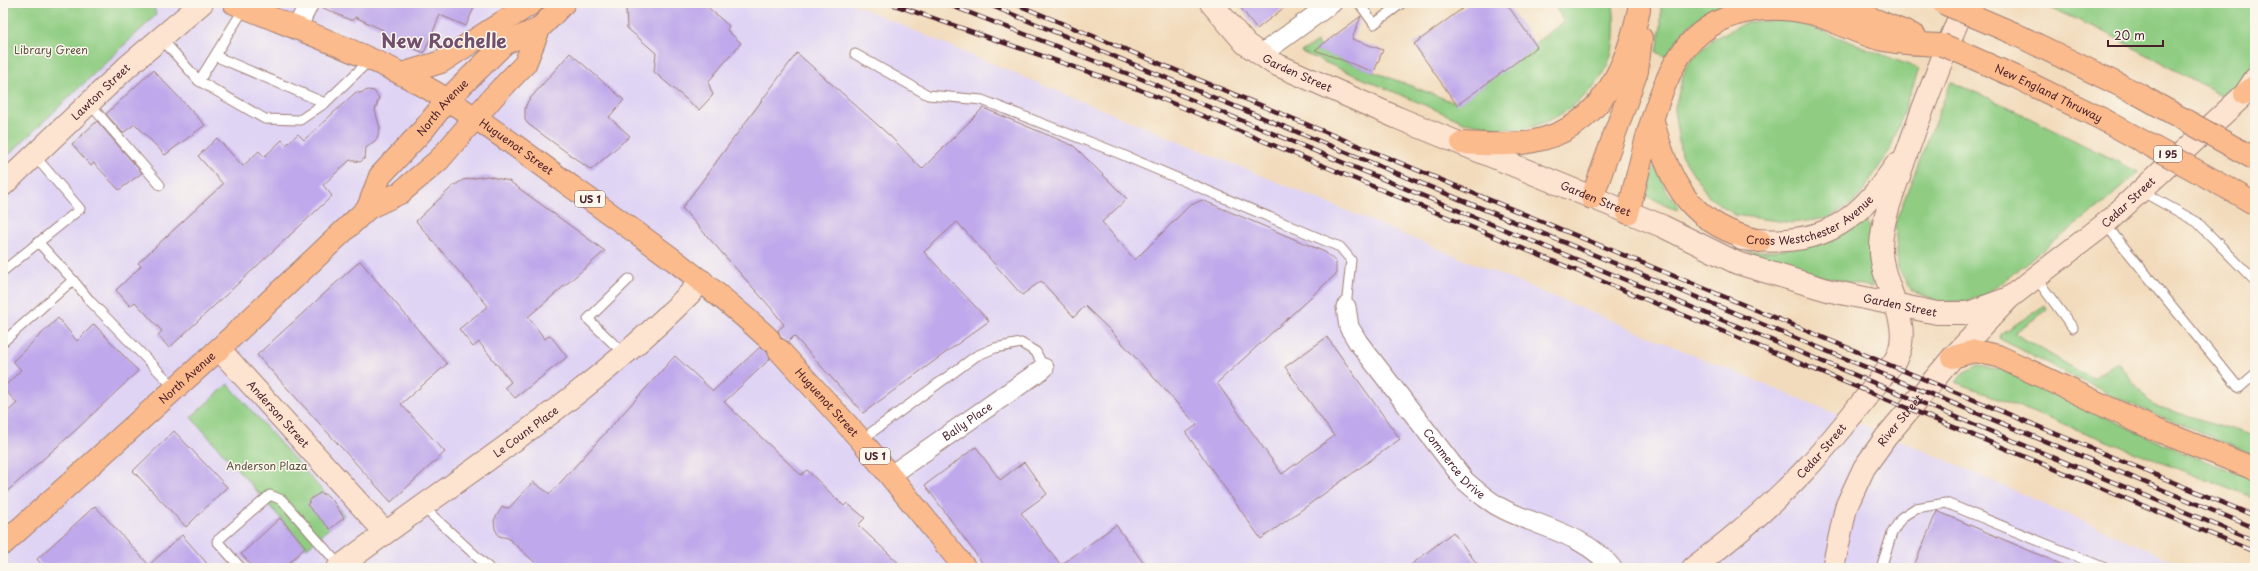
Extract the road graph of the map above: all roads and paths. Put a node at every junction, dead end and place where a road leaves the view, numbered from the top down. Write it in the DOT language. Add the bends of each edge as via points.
graph roads {
  1 [pos="202,3"];
  2 [pos="308,3"];
  3 [pos="532,3"];
  4 [pos="564,3"];
  5 [pos="1211,3"];
  6 [pos="1332,3"];
  7 [pos="1359,3"];
  8 [pos="1402,3"];
  9 [pos="1833,3"];
  10 [pos="1943,3"];
  11 [pos="1965,3"];
  12 [pos="239,5"];
  13 [pos="1638,6"];
  14 [pos="297,28"];
  15 [pos="538,29"];
  16 [pos="1888,33"];
  17 [pos="160,37"];
  18 [pos="855,54"];
  19 [pos="1260,55"];
  20 [pos="215,56"];
  21 [pos="370,60"];
  22 [pos="402,74"];
  23 [pos="199,82"];
  24 [pos="2252,86"];
  25 [pos="447,100"];
  26 [pos="89,103"];
  27 [pos="325,103"];
  28 [pos="476,119"];
  29 [pos="1653,120"];
  30 [pos="1462,143"];
  31 [pos="1908,148"];
  32 [pos="34,155"];
  33 [pos="2255,159"];
  34 [pos="3,185"];
  35 [pos="160,186"];
  36 [pos="2141,191"];
  37 [pos="1592,198"];
  38 [pos="2255,204"];
  39 [pos="368,208"];
  40 [pos="1628,213"];
  41 [pos="2105,224"];
  42 [pos="1662,226"];
  43 [pos="1760,241"];
  44 [pos="38,242"];
  45 [pos="3,271"];
  46 [pos="2036,278"];
  47 [pos="73,280"];
  48 [pos="629,280"];
  49 [pos="2255,280"];
  50 [pos="702,281"];
  51 [pos="2009,298"];
  52 [pos="1896,306"];
  53 [pos="1346,307"];
  54 [pos="2073,328"];
  55 [pos="3,342"];
  56 [pos="219,349"];
  57 [pos="624,354"];
  58 [pos="1953,357"];
  59 [pos="1044,368"];
  60 [pos="2255,374"];
  61 [pos="175,388"];
  62 [pos="861,440"];
  63 [pos="2255,469"];
  64 [pos="891,475"];
  65 [pos="422,506"];
  66 [pos="386,532"];
  67 [pos="3,544"];
  68 [pos="339,567"];
  69 [pos="241,568"];
  70 [pos="489,568"];
  71 [pos="965,568"];
  72 [pos="1612,568"];
  73 [pos="1693,568"];
  74 [pos="1833,568"];
  75 [pos="1881,568"];
  76 [pos="2105,568"];
  1 -- 17 [label="main road, Lawton Street"];
  2 -- 14 [label="street"];
  3 -- 22 [label="main road" via="441,62"];
  4 -- 15 [label="main road, North Avenue"];
  5 -- 19 [label="main road, Garden Street" via="1246,44"];
  6 -- 19 [label="street"];
  7 -- 8 [label="lane" via="1374,24"];
  9 -- 16 [label="main road, New England Thruway / I 95"];
  10 -- 33 [label="main road, bridge" via="2013,33 2138,94"];
  11 -- 31 [label="main road, Cross Westchester Avenue"];
  12 -- 14 [label="main road, Huguenot Street / US 1"];
  12 -- 20 [label="lane"];
  13 -- 30 [label="main road" via="1629,49 1614,82 1605,96 1582,119 1552,136 1536,141 1503,144"];
  13 -- 37 [label="main road" via="1641,41 1637,71"];
  14 -- 21 [label="main road, Huguenot Street / US 1"];
  15 -- 25 [label="main road, North Avenue" via="505,43"];
  15 -- 28 [label="main road, North Avenue" via="525,64"];
  16 -- 29 [label="main road" via="1810,13 1776,8 1757,8 1722,18 1706,28 1678,58 1669,74"];
  16 -- 38 [label="main road, New England Thruway / I 95, bridge" via="1942,45 2003,71 2104,120"];
  17 -- 23 [label="lane"];
  17 -- 26 [label="main road, Lawton Street"];
  18 -- 53 [label="lane" via="928,94 982,100 1118,153 1340,247 1351,260"];
  19 -- 30 [label="main road, Garden Street" via="1288,70"];
  20 -- 23 [label="lane"];
  20 -- 27 [label="lane"];
  21 -- 22 [label="main road, Huguenot Street / US 1"];
  21 -- 27 [label="lane"];
  22 -- 25 [label="main road, Huguenot Street / US 1"];
  23 -- 27 [label="lane" via="265,119 300,120"];
  24 -- 36 [label="main road, Cedar Street"];
  25 -- 28 [label="main road, Huguenot Street / US 1"];
  25 -- 39 [label="main road, North Avenue" via="380,176"];
  26 -- 32 [label="main road, Lawton Street"];
  26 -- 35 [label="lane"];
  28 -- 39 [label="main road, North Avenue" via="440,160 400,194"];
  28 -- 50 [label="main road, Huguenot Street / US 1" via="633,229"];
  29 -- 40 [label="main road"];
  29 -- 43 [label="main road" via="1668,172 1689,203 1706,219 1722,228 1744,238"];
  30 -- 37 [label="main road, Garden Street"];
  31 -- 43 [label="main road, Cross Westchester Avenue" via="1871,200 1849,220 1808,238"];
  31 -- 52 [label="main road, Cross Westchester Avenue" via="1886,216 1881,247 1882,265"];
  32 -- 34 [label="main road, Lawton Street"];
  32 -- 44 [label="lane" via="80,209"];
  36 -- 41 [label="main road, Cedar Street"];
  36 -- 49 [label="lane" via="2197,222"];
  37 -- 40 [label="main road, Garden Street"];
  39 -- 56 [label="main road, North Avenue"];
  40 -- 42 [label="main road, Garden Street"];
  41 -- 46 [label="main road, Cedar Street"];
  41 -- 60 [label="lane" via="2239,388"];
  42 -- 43 [label="main road, Cross Westchester Avenue"];
  42 -- 52 [label="main road, Garden Street" via="1737,263 1799,283"];
  44 -- 45 [label="lane"];
  44 -- 47 [label="lane"];
  46 -- 51 [label="main road, Cedar Street"];
  46 -- 54 [label="lane"];
  47 -- 55 [label="lane"];
  47 -- 61 [label="lane" via="91,302"];
  48 -- 57 [label="lane" via="588,319"];
  50 -- 57 [label="main road, Le Count Place"];
  50 -- 62 [label="main road, Huguenot Street / US 1" via="741,312 774,344"];
  51 -- 52 [label="main road, Garden Street" via="1977,311 1957,314"];
  51 -- 58 [label="main road, River Street"];
  52 -- 73 [label="main road, Cedar Street" via="1902,324 1903,338 1894,362 1796,480"];
  53 -- 72 [label="street, Commerce Drive" via="1349,327 1358,342 1465,481 1504,510 1586,545"];
  56 -- 61 [label="main road, North Avenue"];
  56 -- 66 [label="main road, Anderson Street"];
  57 -- 65 [label="main road, Le Count Place" via="537,423"];
  58 -- 63 [label="main road" via="1975,351 1998,356 2154,429"];
  58 -- 74 [label="main road, River Street" via="1886,437 1864,468 1846,507"];
  59 -- 62 [label="lane" via="1036,352 1022,343 995,348 976,356"];
  59 -- 64 [label="street, Bally Place"];
  61 -- 67 [label="main road, North Avenue"];
  62 -- 64 [label="main road, Huguenot Street / US 1"];
  64 -- 71 [label="main road, Huguenot Street / US 1"];
  65 -- 66 [label="main road, Le Count Place"];
  65 -- 70 [label="lane"];
  66 -- 68 [label="main road, Le Count Place"];
  68 -- 69 [label="lane" via="282,500 270,495 217,541"];
  75 -- 76 [label="lane" via="1892,533 1902,517 1916,508 1946,502"];
}
